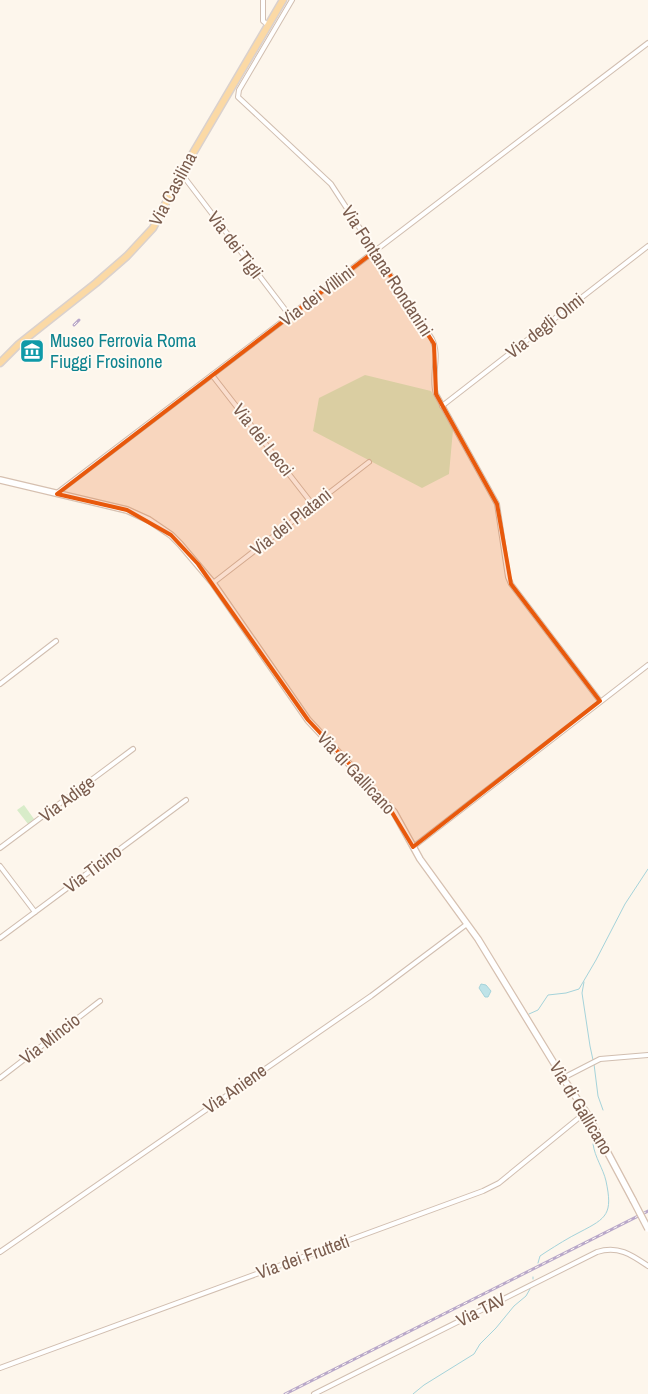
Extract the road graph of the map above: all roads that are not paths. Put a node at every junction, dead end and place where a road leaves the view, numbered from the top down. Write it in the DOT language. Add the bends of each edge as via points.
graph roads {
  1 [pos="263,0"];
  2 [pos="283,0"];
  3 [pos="292,0"];
  4 [pos="268,25"];
  5 [pos="648,43"];
  6 [pos="181,173"];
  7 [pos="648,246"];
  8 [pos="376,251"];
  9 [pos="290,316"];
  10 [pos="0,362"];
  11 [pos="212,375"];
  12 [pos="442,406"];
  13 [pos="369,462"];
  14 [pos="0,480"];
  15 [pos="57,494"];
  16 [pos="313,505"];
  17 [pos="213,583"];
  18 [pos="56,641"];
  19 [pos="648,665"];
  20 [pos="0,684"];
  21 [pos="600,701"];
  22 [pos="134,749"];
  23 [pos="186,800"];
  24 [pos="412,847"];
  25 [pos="0,848"];
  26 [pos="0,866"];
  27 [pos="35,912"];
  28 [pos="467,924"];
  29 [pos="0,938"];
  30 [pos="100,1001"];
  31 [pos="648,1054"];
  32 [pos="0,1078"];
  33 [pos="563,1078"];
  34 [pos="586,1112"];
  35 [pos="648,1229"];
  36 [pos="0,1252"];
  37 [pos="648,1266"];
  38 [pos="0,1368"];
  39 [pos="314,1394"];
  1 -- 4 [label="street" via="263,21"];
  2 -- 4 [label="main road, Via Casilina"];
  3 -- 8 [label="street, Via Fontana Rondanini" via="237,96 331,184"];
  4 -- 6 [label="main road, Via Casilina"];
  5 -- 8 [label="street, Via dei Villini"];
  6 -- 9 [label="street, Via dei Tigli"];
  6 -- 10 [label="main road, Via Casilina" via="150,233 96,284"];
  7 -- 12 [label="street, Via degli Olmi"];
  8 -- 9 [label="street, Via dei Villini"];
  8 -- 12 [label="street, Via Fontana Rondanini" via="433,342 437,358 434,389"];
  9 -- 11 [label="street, Via dei Villini"];
  11 -- 15 [label="street, Via dei Villini"];
  11 -- 16 [label="street, Via dei Lecci"];
  12 -- 21 [label="street, Via Fontana Rondanini" via="497,502 511,585"];
  13 -- 16 [label="street, Via dei Platani"];
  14 -- 15 [label="street, Via di Gallicano"];
  15 -- 17 [label="street, Via di Gallicano" via="127,510 149,520 171,535"];
  16 -- 17 [label="street, Via dei Platani"];
  17 -- 24 [label="street, Via di Gallicano" via="304,716 387,804"];
  18 -- 20 [label="street"];
  19 -- 21 [label="street"];
  21 -- 24 [label="street"];
  22 -- 25 [label="street, Via Adige"];
  23 -- 27 [label="street, Via Ticino"];
  24 -- 28 [label="street, Via di Gallicano"];
  26 -- 27 [label="street"];
  27 -- 29 [label="street, Via Ticino"];
  28 -- 33 [label="street, Via di Gallicano"];
  28 -- 36 [label="street, Via Aniene" via="371,996"];
  30 -- 32 [label="street, Via Mincio"];
  31 -- 33 [label="street" via="600,1059"];
  33 -- 34 [label="street, Via di Gallicano"];
  34 -- 35 [label="street, Via di Gallicano, bridge"];
  34 -- 38 [label="street, Via dei Frutteti" via="499,1183 483,1191"];
  37 -- 39 [label="street, Via TAV" via="623,1251 597,1252"];
}
